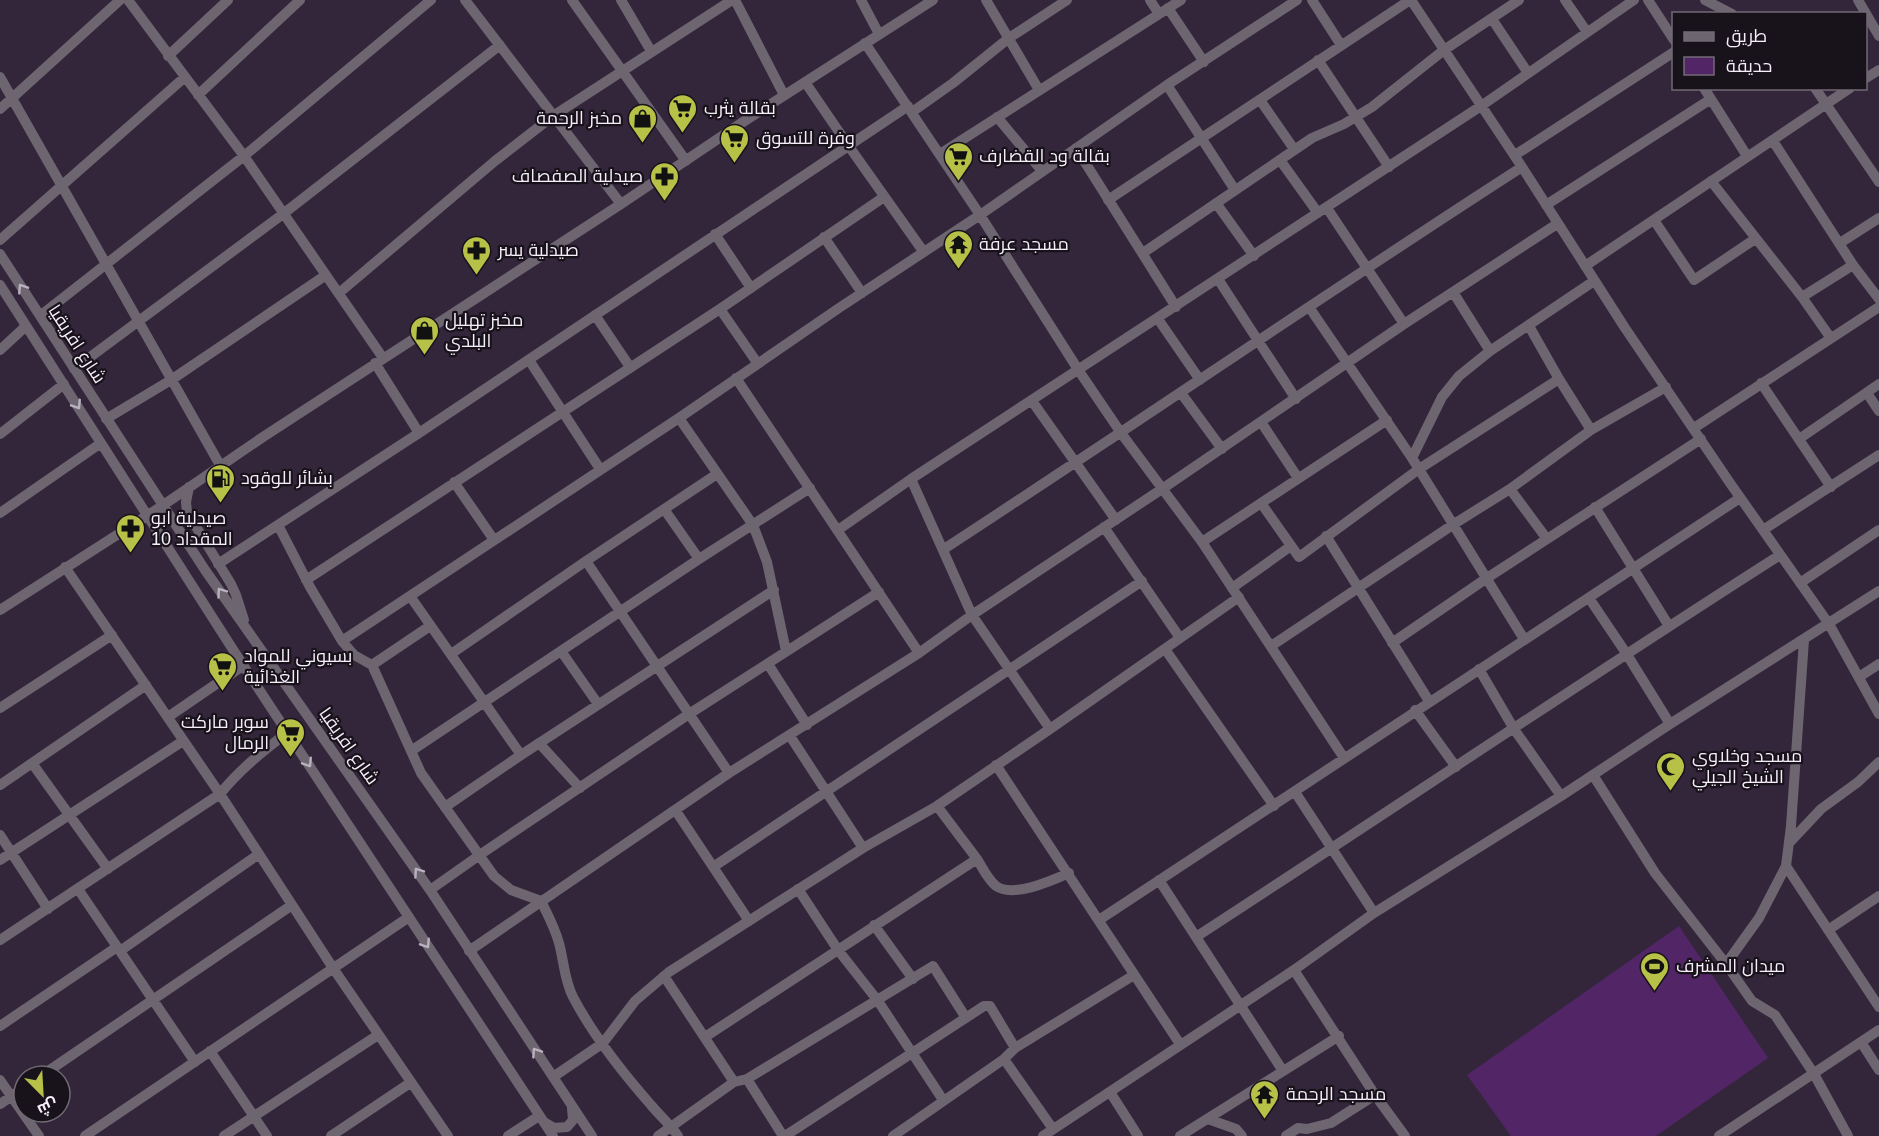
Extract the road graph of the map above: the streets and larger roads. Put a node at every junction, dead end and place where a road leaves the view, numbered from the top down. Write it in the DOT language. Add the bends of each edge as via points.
graph roads {
  1 [pos="120,0"];
  2 [pos="128,0"];
  3 [pos="228,0"];
  4 [pos="300,0"];
  5 [pos="430,0"];
  6 [pos="465,0"];
  7 [pos="572,0"];
  8 [pos="621,0"];
  9 [pos="734,0"];
  10 [pos="861,0"];
  11 [pos="933,0"];
  12 [pos="986,0"];
  13 [pos="1067,0"];
  14 [pos="1150,0"];
  15 [pos="1180,0"];
  16 [pos="1297,0"];
  17 [pos="1312,0"];
  18 [pos="1411,0"];
  19 [pos="1565,0"];
  20 [pos="1634,0"];
  21 [pos="1648,0"];
  22 [pos="1705,0"];
  23 [pos="1513,2"];
  24 [pos="1164,11"];
  25 [pos="1728,12"];
  26 [pos="1867,15"];
  27 [pos="1492,18"];
  28 [pos="1587,32"];
  29 [pos="879,34"];
  30 [pos="1879,36"];
  31 [pos="1672,37"];
  32 [pos="1009,38"];
  33 [pos="865,43"];
  34 [pos="500,45"];
  35 [pos="1341,45"];
  36 [pos="1444,50"];
  37 [pos="651,51"];
  38 [pos="1672,52"];
  39 [pos="168,56"];
  40 [pos="1318,60"];
  41 [pos="1204,62"];
  42 [pos="621,71"];
  43 [pos="1528,73"];
  44 [pos="0,77"];
  45 [pos="185,77"];
  46 [pos="806,82"];
  47 [pos="1167,85"];
  48 [pos="1040,90"];
  49 [pos="1705,90"];
  50 [pos="1816,90"];
  51 [pos="1847,90"];
  52 [pos="198,95"];
  53 [pos="784,95"];
  54 [pos="11,98"];
  55 [pos="1711,99"];
  56 [pos="1260,100"];
  57 [pos="1827,104"];
  58 [pos="1481,106"];
  59 [pos="0,109"];
  60 [pos="910,109"];
  61 [pos="553,116"];
  62 [pos="997,117"];
  63 [pos="1357,117"];
  64 [pos="1202,139"];
  65 [pos="1773,141"];
  66 [pos="848,145"];
  67 [pos="1076,148"];
  68 [pos="1294,149"];
  69 [pos="940,154"];
  70 [pos="1515,155"];
  71 [pos="244,156"];
  72 [pos="1747,156"];
  73 [pos="1879,159"];
  74 [pos="1280,160"];
  75 [pos="686,161"];
  76 [pos="1869,166"];
  77 [pos="1389,167"];
  78 [pos="1522,167"];
  79 [pos="1042,171"];
  80 [pos="1712,181"];
  81 [pos="1879,182"];
  82 [pos="61,184"];
  83 [pos="1235,190"];
  84 [pos="884,197"];
  85 [pos="1108,200"];
  86 [pos="1216,203"];
  87 [pos="621,204"];
  88 [pos="1546,205"];
  89 [pos="1323,210"];
  90 [pos="283,214"];
  91 [pos="980,215"];
  92 [pos="1879,218"];
  93 [pos="1654,220"];
  94 [pos="1557,224"];
  95 [pos="716,234"];
  96 [pos="824,237"];
  97 [pos="1755,239"];
  98 [pos="0,240"];
  99 [pos="1840,243"];
  100 [pos="923,251"];
  101 [pos="1143,253"];
  102 [pos="0,254"];
  103 [pos="1254,256"];
  104 [pos="106,264"];
  105 [pos="1853,265"];
  106 [pos="1585,266"];
  107 [pos="1367,267"];
  108 [pos="326,275"];
  109 [pos="1218,279"];
  110 [pos="1594,281"];
  111 [pos="0,285"];
  112 [pos="752,288"];
  113 [pos="862,292"];
  114 [pos="1453,292"];
  115 [pos="339,293"];
  116 [pos="1802,297"];
  117 [pos="1879,299"];
  118 [pos="1176,307"];
  119 [pos="1309,307"];
  120 [pos="1879,307"];
  121 [pos="720,309"];
  122 [pos="596,315"];
  123 [pos="40,316"];
  124 [pos="1158,319"];
  125 [pos="139,320"];
  126 [pos="1404,324"];
  127 [pos="27,326"];
  128 [pos="1529,326"];
  129 [pos="1830,337"];
  130 [pos="1259,340"];
  131 [pos="0,350"];
  132 [pos="1490,351"];
  133 [pos="529,360"];
  134 [pos="379,361"];
  135 [pos="1348,363"];
  136 [pos="758,364"];
  137 [pos="630,367"];
  138 [pos="74,369"];
  139 [pos="1079,371"];
  140 [pos="735,378"];
  141 [pos="1559,379"];
  142 [pos="171,380"];
  143 [pos="1200,380"];
  144 [pos="1761,383"];
  145 [pos="64,384"];
  146 [pos="1879,384"];
  147 [pos="1666,387"];
  148 [pos="1181,393"];
  149 [pos="1867,393"];
  150 [pos="1296,399"];
  151 [pos="1032,401"];
  152 [pos="562,411"];
  153 [pos="1879,411"];
  154 [pos="679,418"];
  155 [pos="106,419"];
  156 [pos="1387,420"];
  157 [pos="1261,422"];
  158 [pos="1694,428"];
  159 [pos="1592,430"];
  160 [pos="419,433"];
  161 [pos="1121,433"];
  162 [pos="0,434"];
  163 [pos="1701,439"];
  164 [pos="1799,439"];
  165 [pos="101,443"];
  166 [pos="1222,448"];
  167 [pos="1879,455"];
  168 [pos="1412,458"];
  169 [pos="1076,462"];
  170 [pos="220,465"];
  171 [pos="600,469"];
  172 [pos="1419,469"];
  173 [pos="717,474"];
  174 [pos="1298,478"];
  175 [pos="911,479"];
  176 [pos="454,482"];
  177 [pos="189,487"];
  178 [pos="1831,487"];
  179 [pos="810,488"];
  180 [pos="1162,489"];
  181 [pos="1510,489"];
  182 [pos="1740,498"];
  183 [pos="1261,502"];
  184 [pos="162,506"];
  185 [pos="1595,507"];
  186 [pos="664,509"];
  187 [pos="0,513"];
  188 [pos="148,515"];
  189 [pos="1116,520"];
  190 [pos="1454,524"];
  191 [pos="278,525"];
  192 [pos="753,525"];
  193 [pos="1104,528"];
  194 [pos="838,530"];
  195 [pos="1763,530"];
  196 [pos="1879,531"];
  197 [pos="1326,536"];
  198 [pos="1547,539"];
  199 [pos="494,540"];
  200 [pos="1202,542"];
  201 [pos="1291,546"];
  202 [pos="944,549"];
  203 [pos="1780,555"];
  204 [pos="699,559"];
  205 [pos="586,561"];
  206 [pos="218,564"];
  207 [pos="65,567"];
  208 [pos="1634,569"];
  209 [pos="1487,578"];
  210 [pos="306,580"];
  211 [pos="1142,581"];
  212 [pos="1800,584"];
  213 [pos="1358,589"];
  214 [pos="774,590"];
  215 [pos="1879,591"];
  216 [pos="879,592"];
  217 [pos="1235,593"];
  218 [pos="410,596"];
  219 [pos="1589,598"];
  220 [pos="0,610"];
  221 [pos="621,611"];
  222 [pos="972,615"];
  223 [pos="1829,624"];
  224 [pos="245,626"];
  225 [pos="430,626"];
  226 [pos="1669,626"];
  227 [pos="112,635"];
  228 [pos="1180,638"];
  229 [pos="1524,639"];
  230 [pos="1804,640"];
  231 [pos="342,641"];
  232 [pos="1392,643"];
  233 [pos="1271,646"];
  234 [pos="1165,649"];
  235 [pos="561,651"];
  236 [pos="786,651"];
  237 [pos="919,653"];
  238 [pos="1626,653"];
  239 [pos="451,654"];
  240 [pos="768,664"];
  241 [pos="1879,664"];
  242 [pos="243,665"];
  243 [pos="372,665"];
  244 [pos="657,665"];
  245 [pos="1479,669"];
  246 [pos="1009,671"];
  247 [pos="1859,677"];
  248 [pos="146,686"];
  249 [pos="1429,701"];
  250 [pos="485,702"];
  251 [pos="598,704"];
  252 [pos="0,708"];
  253 [pos="1416,710"];
  254 [pos="689,714"];
  255 [pos="1879,714"];
  256 [pos="168,717"];
  257 [pos="1670,724"];
  258 [pos="807,725"];
  259 [pos="1050,729"];
  260 [pos="1514,729"];
  261 [pos="288,732"];
  262 [pos="790,736"];
  263 [pos="183,741"];
  264 [pos="539,743"];
  265 [pos="411,751"];
  266 [pos="520,755"];
  267 [pos="1344,758"];
  268 [pos="1879,762"];
  269 [pos="32,764"];
  270 [pos="996,765"];
  271 [pos="1456,767"];
  272 [pos="729,773"];
  273 [pos="1593,775"];
  274 [pos="2,780"];
  275 [pos="580,788"];
  276 [pos="828,792"];
  277 [pos="1295,792"];
  278 [pos="219,794"];
  279 [pos="1561,796"];
  280 [pos="936,806"];
  281 [pos="1274,806"];
  282 [pos="445,807"];
  283 [pos="676,811"];
  284 [pos="70,815"];
  285 [pos="0,835"];
  286 [pos="1790,842"];
  287 [pos="863,848"];
  288 [pos="1332,848"];
  289 [pos="12,852"];
  290 [pos="259,854"];
  291 [pos="480,855"];
  292 [pos="977,859"];
  293 [pos="0,860"];
  294 [pos="1786,866"];
  295 [pos="713,867"];
  296 [pos="108,869"];
  297 [pos="1069,873"];
  298 [pos="1159,880"];
  299 [pos="78,889"];
  300 [pos="798,889"];
  301 [pos="430,890"];
  302 [pos="1879,896"];
  303 [pos="541,901"];
  304 [pos="292,905"];
  305 [pos="48,909"];
  306 [pos="1374,913"];
  307 [pos="409,918"];
  308 [pos="1099,920"];
  309 [pos="748,921"];
  310 [pos="874,925"];
  311 [pos="1828,930"];
  312 [pos="1196,937"];
  313 [pos="0,940"];
  314 [pos="119,949"];
  315 [pos="838,950"];
  316 [pos="469,951"];
  317 [pos="1726,964"];
  318 [pos="333,969"];
  319 [pos="1294,970"];
  320 [pos="1134,975"];
  321 [pos="664,976"];
  322 [pos="913,979"];
  323 [pos="153,1000"];
  324 [pos="878,1001"];
  325 [pos="1240,1005"];
  326 [pos="1879,1007"];
  327 [pos="966,1018"];
  328 [pos="0,1026"];
  329 [pos="1879,1030"];
  330 [pos="378,1035"];
  331 [pos="1339,1036"];
  332 [pos="705,1037"];
  333 [pos="1861,1042"];
  334 [pos="603,1043"];
  335 [pos="1180,1044"];
  336 [pos="1016,1048"];
  337 [pos="210,1051"];
  338 [pos="911,1052"];
  339 [pos="1004,1059"];
  340 [pos="195,1062"];
  341 [pos="59,1064"];
  342 [pos="1879,1070"];
  343 [pos="1283,1071"];
  344 [pos="1814,1074"];
  345 [pos="553,1077"];
  346 [pos="747,1079"];
  347 [pos="0,1080"];
  348 [pos="734,1082"];
  349 [pos="410,1083"];
  350 [pos="1110,1092"];
  351 [pos="1375,1095"];
  352 [pos="12,1096"];
  353 [pos="943,1100"];
  354 [pos="570,1103"];
  355 [pos="0,1104"];
  356 [pos="254,1116"];
  357 [pos="541,1118"];
  358 [pos="1208,1119"];
  359 [pos="1053,1129"];
  360 [pos="675,1131"];
  361 [pos="802,1132"];
  362 [pos="89,1135"];
  363 [pos="446,1135"];
  364 [pos="224,1136"];
  365 [pos="267,1136"];
  366 [pos="331,1136"];
  367 [pos="508,1136"];
  368 [pos="552,1136"];
  369 [pos="592,1136"];
  370 [pos="658,1136"];
  371 [pos="784,1136"];
  372 [pos="893,1136"];
  373 [pos="1043,1136"];
  374 [pos="1138,1136"];
  375 [pos="1180,1136"];
  376 [pos="1242,1136"];
  377 [pos="1286,1136"];
  378 [pos="1405,1136"];
  379 [pos="1719,1136"];
  380 [pos="1848,1136"];
  1 -- 54 [label="street"];
  2 -- 39 [label="street"];
  3 -- 39 [label="street"];
  4 -- 52 [label="street"];
  5 -- 71 [label="street"];
  6 -- 34 [label="street"];
  7 -- 42 [label="street"];
  8 -- 37 [label="street"];
  9 -- 37 [label="street"];
  9 -- 53 [label="street"];
  10 -- 29 [label="street"];
  11 -- 29 [label="street"];
  12 -- 32 [label="street"];
  13 -- 32 [label="street"];
  14 -- 24 [label="street"];
  15 -- 24 [label="street"];
  16 -- 41 [label="street"];
  17 -- 35 [label="street"];
  18 -- 35 [label="street"];
  18 -- 36 [label="street"];
  19 -- 28 [label="street"];
  20 -- 28 [label="street"];
  21 -- 31 [label="street"];
  22 -- 25 [label="street"];
  23 -- 27 [label="street"];
  24 -- 41 [label="street"];
  24 -- 48 [label="street"];
  26 -- 30 [label="street"];
  27 -- 36 [label="street"];
  27 -- 43 [label="street"];
  28 -- 43 [label="street"];
  29 -- 33 [label="street"];
  32 -- 48 [label="street"];
  32 -- 60 [label="street" via="953,83"];
  33 -- 46 [label="street"];
  33 -- 60 [label="street"];
  34 -- 61 [label="street"];
  34 -- 90 [label="street"];
  35 -- 40 [label="street"];
  36 -- 58 [label="street"];
  36 -- 63 [label="street"];
  37 -- 42 [label="street"];
  38 -- 70 [label="street"];
  39 -- 45 [label="street"];
  40 -- 56 [label="street"];
  40 -- 63 [label="street"];
  41 -- 47 [label="street"];
  42 -- 61 [label="street"];
  42 -- 75 [label="street"];
  43 -- 58 [label="street"];
  44 -- 54 [label="street"];
  45 -- 52 [label="street"];
  45 -- 82 [label="street"];
  46 -- 53 [label="street"];
  46 -- 66 [label="street"];
  47 -- 64 [label="street"];
  47 -- 67 [label="street"];
  48 -- 62 [label="street"];
  49 -- 55 [label="street"];
  50 -- 57 [label="street"];
  51 -- 57 [label="street"];
  52 -- 71 [label="street"];
  53 -- 75 [label="street"];
  54 -- 59 [label="street"];
  54 -- 82 [label="street"];
  55 -- 72 [label="street"];
  55 -- 88 [label="street"];
  56 -- 64 [label="street"];
  56 -- 68 [label="street"];
  57 -- 65 [label="street"];
  57 -- 76 [label="street"];
  58 -- 70 [label="street"];
  58 -- 77 [label="street"];
  60 -- 66 [label="street"];
  60 -- 69 [label="street"];
  61 -- 87 [label="street"];
  61 -- 115 [label="street"];
  62 -- 69 [label="street"];
  62 -- 79 [label="street"];
  63 -- 68 [label="street"];
  63 -- 77 [label="street"];
  64 -- 83 [label="street"];
  64 -- 85 [label="street"];
  65 -- 72 [label="street"];
  65 -- 99 [label="street"];
  66 -- 84 [label="street"];
  66 -- 95 [label="street"];
  67 -- 79 [label="street"];
  67 -- 85 [label="street"];
  68 -- 74 [label="street"];
  69 -- 91 [label="street"];
  70 -- 78 [label="street"];
  71 -- 90 [label="street"];
  71 -- 104 [label="street"];
  72 -- 80 [label="street"];
  73 -- 76 [label="street"];
  74 -- 83 [label="street"];
  74 -- 89 [label="street"];
  75 -- 87 [label="street"];
  76 -- 81 [label="street"];
  77 -- 89 [label="street"];
  78 -- 88 [label="street"];
  78 -- 107 [label="street"];
  79 -- 91 [label="street"];
  80 -- 93 [label="street"];
  80 -- 97 [label="street"];
  82 -- 98 [label="street"];
  82 -- 104 [label="street"];
  83 -- 86 [label="street"];
  84 -- 96 [label="street"];
  84 -- 100 [label="street"];
  85 -- 101 [label="street"];
  86 -- 101 [label="street"];
  86 -- 103 [label="street"];
  87 -- 134 [label="street"];
  88 -- 94 [label="street"];
  89 -- 103 [label="street"];
  89 -- 107 [label="street"];
  90 -- 108 [label="street"];
  90 -- 125 [label="street"];
  91 -- 100 [label="street"];
  91 -- 139 [label="street"];
  92 -- 99 [label="street"];
  93 -- 97 [label="street" via="1694,280"];
  93 -- 106 [label="street"];
  94 -- 106 [label="street"];
  94 -- 114 [label="street"];
  95 -- 112 [label="street"];
  95 -- 122 [label="street"];
  96 -- 112 [label="street"];
  96 -- 113 [label="street"];
  97 -- 116 [label="street"];
  99 -- 105 [label="street"];
  100 -- 113 [label="street"];
  101 -- 118 [label="street"];
  123 -- 102 [label="street, شارع افريقيا, one-way"];
  103 -- 109 [label="street"];
  104 -- 123 [label="street"];
  104 -- 125 [label="street"];
  105 -- 116 [label="street"];
  105 -- 117 [label="street"];
  106 -- 110 [label="street"];
  107 -- 119 [label="street"];
  107 -- 126 [label="street"];
  108 -- 115 [label="street"];
  108 -- 142 [label="street"];
  109 -- 118 [label="street"];
  109 -- 130 [label="street"];
  110 -- 128 [label="street"];
  110 -- 147 [label="street"];
  111 -- 127 [label="street, شارع افريقيا"];
  112 -- 121 [label="street"];
  113 -- 136 [label="street"];
  114 -- 126 [label="street"];
  114 -- 132 [label="street"];
  115 -- 134 [label="street"];
  116 -- 129 [label="street"];
  118 -- 124 [label="street"];
  119 -- 130 [label="street"];
  119 -- 135 [label="street"];
  120 -- 129 [label="street"];
  121 -- 136 [label="street"];
  121 -- 137 [label="street"];
  122 -- 133 [label="street"];
  122 -- 137 [label="street"];
  123 -- 138 [label="street, شارع افريقيا"];
  124 -- 139 [label="street"];
  124 -- 143 [label="street"];
  125 -- 138 [label="street"];
  125 -- 142 [label="street"];
  126 -- 135 [label="street"];
  127 -- 131 [label="street"];
  127 -- 145 [label="street, شارع افريقيا"];
  128 -- 132 [label="street"];
  128 -- 141 [label="street"];
  129 -- 144 [label="street"];
  130 -- 143 [label="street"];
  130 -- 150 [label="street"];
  132 -- 168 [label="street" via="1449,386"];
  133 -- 152 [label="street"];
  133 -- 160 [label="street"];
  134 -- 160 [label="street"];
  134 -- 170 [label="street"];
  135 -- 150 [label="street"];
  135 -- 156 [label="street"];
  136 -- 140 [label="street"];
  137 -- 152 [label="street"];
  138 -- 155 [label="street, شارع افريقيا"];
  139 -- 151 [label="street"];
  139 -- 161 [label="street"];
  140 -- 154 [label="street"];
  140 -- 179 [label="street"];
  141 -- 159 [label="street"];
  141 -- 172 [label="street"];
  142 -- 155 [label="street"];
  142 -- 170 [label="street"];
  143 -- 148 [label="street"];
  144 -- 158 [label="street"];
  144 -- 164 [label="street"];
  145 -- 162 [label="street"];
  145 -- 165 [label="street, شارع افريقيا, one-way"];
  146 -- 149 [label="street"];
  147 -- 158 [label="street"];
  147 -- 159 [label="street"];
  148 -- 161 [label="street"];
  148 -- 166 [label="street"];
  149 -- 153 [label="street"];
  149 -- 164 [label="street"];
  150 -- 157 [label="street"];
  151 -- 169 [label="street"];
  151 -- 175 [label="street"];
  152 -- 171 [label="street"];
  152 -- 176 [label="street"];
  154 -- 171 [label="street"];
  154 -- 173 [label="street"];
  155 -- 184 [label="street, شارع افريقيا"];
  156 -- 168 [label="street"];
  156 -- 174 [label="street"];
  157 -- 166 [label="street"];
  157 -- 174 [label="street"];
  158 -- 163 [label="street"];
  159 -- 181 [label="street"];
  160 -- 191 [label="street"];
  161 -- 169 [label="street"];
  161 -- 180 [label="street"];
  163 -- 182 [label="street"];
  163 -- 185 [label="street"];
  164 -- 178 [label="street"];
  165 -- 187 [label="street"];
  165 -- 188 [label="street, شارع افريقيا"];
  166 -- 180 [label="street"];
  167 -- 178 [label="street"];
  168 -- 172 [label="street"];
  169 -- 189 [label="street"];
  169 -- 202 [label="street"];
  170 -- 177 [label="street"];
  171 -- 199 [label="street"];
  172 -- 190 [label="street"];
  172 -- 197 [label="street"];
  173 -- 186 [label="street"];
  173 -- 192 [label="street"];
  174 -- 183 [label="street"];
  175 -- 194 [label="street"];
  175 -- 202 [label="street"];
  176 -- 199 [label="street"];
  176 -- 210 [label="street"];
  177 -- 184 [label="street"];
  177 -- 206 [label="street" via="187,512"];
  178 -- 195 [label="street"];
  179 -- 192 [label="street"];
  179 -- 194 [label="street"];
  180 -- 189 [label="street"];
  180 -- 200 [label="street"];
  181 -- 190 [label="street"];
  181 -- 198 [label="street"];
  182 -- 195 [label="street"];
  182 -- 208 [label="street"];
  183 -- 200 [label="street"];
  183 -- 201 [label="street"];
  184 -- 188 [label="street"];
  224 -- 184 [label="street, شارع افريقيا, one-way"];
  185 -- 198 [label="street"];
  185 -- 208 [label="street"];
  186 -- 204 [label="street"];
  186 -- 205 [label="street"];
  188 -- 207 [label="street"];
  188 -- 242 [label="street, شارع افريقيا"];
  189 -- 193 [label="street"];
  190 -- 209 [label="street"];
  190 -- 213 [label="street"];
  191 -- 206 [label="street"];
  191 -- 210 [label="street"];
  192 -- 204 [label="street"];
  192 -- 214 [label="street"];
  193 -- 211 [label="street"];
  193 -- 222 [label="street"];
  194 -- 216 [label="street"];
  195 -- 203 [label="street"];
  196 -- 212 [label="street"];
  197 -- 201 [label="street" via="1299,557"];
  197 -- 213 [label="street"];
  198 -- 209 [label="street"];
  199 -- 218 [label="street"];
  200 -- 217 [label="street"];
  201 -- 217 [label="street"];
  202 -- 222 [label="street"];
  203 -- 212 [label="street"];
  203 -- 226 [label="street"];
  204 -- 221 [label="street"];
  205 -- 221 [label="street"];
  205 -- 239 [label="street"];
  206 -- 224 [label="street" via="236,595"];
  207 -- 220 [label="street"];
  207 -- 227 [label="street"];
  208 -- 219 [label="street"];
  208 -- 226 [label="street"];
  209 -- 229 [label="street"];
  209 -- 232 [label="street"];
  210 -- 231 [label="street"];
  211 -- 228 [label="street"];
  211 -- 246 [label="street"];
  212 -- 223 [label="street"];
  213 -- 232 [label="street"];
  213 -- 233 [label="street"];
  214 -- 236 [label="street"];
  214 -- 244 [label="street"];
  215 -- 223 [label="street"];
  216 -- 236 [label="street"];
  216 -- 237 [label="street"];
  217 -- 228 [label="street"];
  217 -- 233 [label="street"];
  218 -- 225 [label="street"];
  218 -- 231 [label="street"];
  219 -- 229 [label="street"];
  219 -- 238 [label="street"];
  221 -- 235 [label="street"];
  221 -- 244 [label="street"];
  222 -- 237 [label="street"];
  222 -- 246 [label="street"];
  223 -- 230 [label="street"];
  223 -- 247 [label="street"];
  301 -- 224 [label="street, شارع افريقيا, one-way"];
  225 -- 239 [label="street"];
  225 -- 243 [label="street"];
  226 -- 238 [label="street"];
  227 -- 248 [label="street"];
  227 -- 252 [label="street"];
  228 -- 234 [label="street"];
  229 -- 245 [label="street"];
  230 -- 257 [label="street"];
  230 -- 286 [label="street"];
  231 -- 243 [label="street" via="354,655"];
  232 -- 249 [label="street"];
  233 -- 267 [label="street"];
  234 -- 259 [label="street"];
  234 -- 281 [label="street"];
  235 -- 250 [label="street"];
  235 -- 251 [label="street"];
  236 -- 240 [label="street"];
  237 -- 258 [label="street"];
  238 -- 257 [label="street"];
  238 -- 260 [label="street"];
  239 -- 250 [label="street"];
  240 -- 254 [label="street"];
  240 -- 258 [label="street"];
  241 -- 247 [label="street"];
  242 -- 256 [label="street"];
  242 -- 261 [label="street, شارع افريقيا"];
  243 -- 265 [label="street"];
  244 -- 251 [label="street"];
  244 -- 254 [label="street"];
  245 -- 249 [label="street"];
  245 -- 260 [label="street"];
  246 -- 259 [label="street"];
  246 -- 276 [label="street"];
  247 -- 255 [label="street"];
  248 -- 256 [label="street"];
  248 -- 269 [label="street"];
  249 -- 253 [label="street"];
  250 -- 265 [label="street"];
  250 -- 266 [label="street"];
  251 -- 264 [label="street"];
  253 -- 267 [label="street"];
  253 -- 271 [label="street"];
  254 -- 272 [label="street"];
  254 -- 275 [label="street"];
  256 -- 263 [label="street"];
  257 -- 273 [label="street"];
  258 -- 262 [label="street"];
  259 -- 270 [label="street"];
  260 -- 271 [label="street"];
  260 -- 279 [label="street"];
  261 -- 278 [label="street"];
  261 -- 307 [label="street, شارع افريقيا, one-way"];
  262 -- 272 [label="street"];
  262 -- 276 [label="street"];
  263 -- 278 [label="street"];
  263 -- 284 [label="street"];
  264 -- 266 [label="street"];
  264 -- 275 [label="street"];
  265 -- 282 [label="street"];
  266 -- 282 [label="street"];
  267 -- 277 [label="street"];
  268 -- 286 [label="street" via="1821,808"];
  269 -- 274 [label="street"];
  269 -- 284 [label="street"];
  270 -- 280 [label="street"];
  270 -- 297 [label="street"];
  271 -- 288 [label="street"];
  272 -- 283 [label="street"];
  273 -- 279 [label="street"];
  273 -- 317 [label="street" via="1655,873"];
  275 -- 291 [label="street"];
  276 -- 287 [label="street"];
  276 -- 295 [label="street"];
  277 -- 281 [label="street"];
  277 -- 288 [label="street"];
  278 -- 290 [label="street"];
  278 -- 296 [label="street"];
  279 -- 306 [label="street"];
  280 -- 287 [label="street"];
  280 -- 292 [label="street"];
  281 -- 298 [label="street"];
  282 -- 291 [label="street"];
  283 -- 295 [label="street"];
  283 -- 303 [label="street"];
  284 -- 289 [label="street"];
  284 -- 296 [label="street"];
  285 -- 289 [label="street"];
  286 -- 294 [label="street"];
  287 -- 300 [label="street"];
  288 -- 306 [label="street"];
  288 -- 312 [label="street"];
  289 -- 293 [label="street"];
  289 -- 305 [label="street"];
  290 -- 304 [label="street"];
  290 -- 314 [label="street"];
  291 -- 301 [label="street"];
  291 -- 303 [label="street" via="494,876 511,890"];
  292 -- 297 [label="street" via="994,885 1007,891"];
  292 -- 310 [label="street"];
  294 -- 311 [label="street"];
  294 -- 317 [label="street" via="1759,918"];
  295 -- 309 [label="street"];
  296 -- 299 [label="street"];
  297 -- 308 [label="street"];
  298 -- 308 [label="street"];
  298 -- 312 [label="street"];
  299 -- 305 [label="street"];
  299 -- 314 [label="street"];
  300 -- 309 [label="street"];
  300 -- 315 [label="street"];
  301 -- 316 [label="street, شارع افريقيا"];
  302 -- 311 [label="street"];
  303 -- 316 [label="street"];
  303 -- 334 [label="street" via="554,927 572,996"];
  304 -- 318 [label="street"];
  304 -- 323 [label="street"];
  305 -- 313 [label="street"];
  306 -- 319 [label="street"];
  307 -- 318 [label="street"];
  307 -- 357 [label="street, شارع افريقيا, one-way"];
  308 -- 320 [label="street"];
  309 -- 321 [label="street"];
  310 -- 315 [label="street"];
  310 -- 322 [label="street"];
  311 -- 326 [label="street"];
  312 -- 325 [label="street"];
  314 -- 323 [label="street"];
  314 -- 328 [label="street"];
  315 -- 324 [label="street"];
  315 -- 332 [label="street"];
  345 -- 316 [label="street, شارع افريقيا, one-way"];
  317 -- 344 [label="street" via="1752,1001 1775,1015"];
  318 -- 330 [label="street"];
  318 -- 337 [label="street"];
  319 -- 325 [label="street"];
  319 -- 331 [label="street"];
  320 -- 335 [label="street"];
  320 -- 336 [label="street"];
  321 -- 332 [label="street"];
  321 -- 334 [label="street" via="635,1001"];
  322 -- 324 [label="street"];
  322 -- 327 [label="street" via="933,966"];
  323 -- 340 [label="street"];
  323 -- 341 [label="street"];
  324 -- 338 [label="street"];
  324 -- 346 [label="street"];
  325 -- 335 [label="street"];
  325 -- 343 [label="street"];
  327 -- 336 [label="street" via="987,1005"];
  327 -- 338 [label="street"];
  329 -- 333 [label="street"];
  330 -- 349 [label="street"];
  330 -- 356 [label="street"];
  331 -- 343 [label="street"];
  331 -- 351 [label="street"];
  332 -- 348 [label="street"];
  333 -- 342 [label="street"];
  333 -- 344 [label="street"];
  334 -- 345 [label="street"];
  334 -- 360 [label="street"];
  335 -- 350 [label="street"];
  336 -- 339 [label="street"];
  337 -- 340 [label="street"];
  337 -- 356 [label="street"];
  338 -- 353 [label="street"];
  338 -- 361 [label="street"];
  339 -- 353 [label="street"];
  339 -- 359 [label="street"];
  340 -- 362 [label="street"];
  343 -- 358 [label="street"];
  344 -- 379 [label="street"];
  344 -- 380 [label="street"];
  345 -- 354 [label="street, شارع افريقيا"];
  346 -- 348 [label="street"];
  346 -- 371 [label="street"];
  347 -- 352 [label="street"];
  348 -- 360 [label="street"];
  349 -- 363 [label="street"];
  349 -- 366 [label="street"];
  350 -- 359 [label="street"];
  350 -- 374 [label="street"];
  351 -- 377 [label="street" via="1331,1123 1298,1128"];
  351 -- 378 [label="street"];
  352 -- 355 [label="street"];
  353 -- 372 [label="street"];
  354 -- 357 [label="street" via="574,1116 567,1127 554,1128"];
  354 -- 369 [label="street, شارع افريقيا"];
  356 -- 364 [label="street"];
  356 -- 365 [label="street"];
  357 -- 367 [label="street"];
  357 -- 368 [label="street, شارع افريقيا"];
  358 -- 375 [label="street"];
  358 -- 376 [label="street" via="1236,1129"];
  359 -- 373 [label="street"];
  360 -- 370 [label="street"];
  361 -- 371 [label="street"];
}
